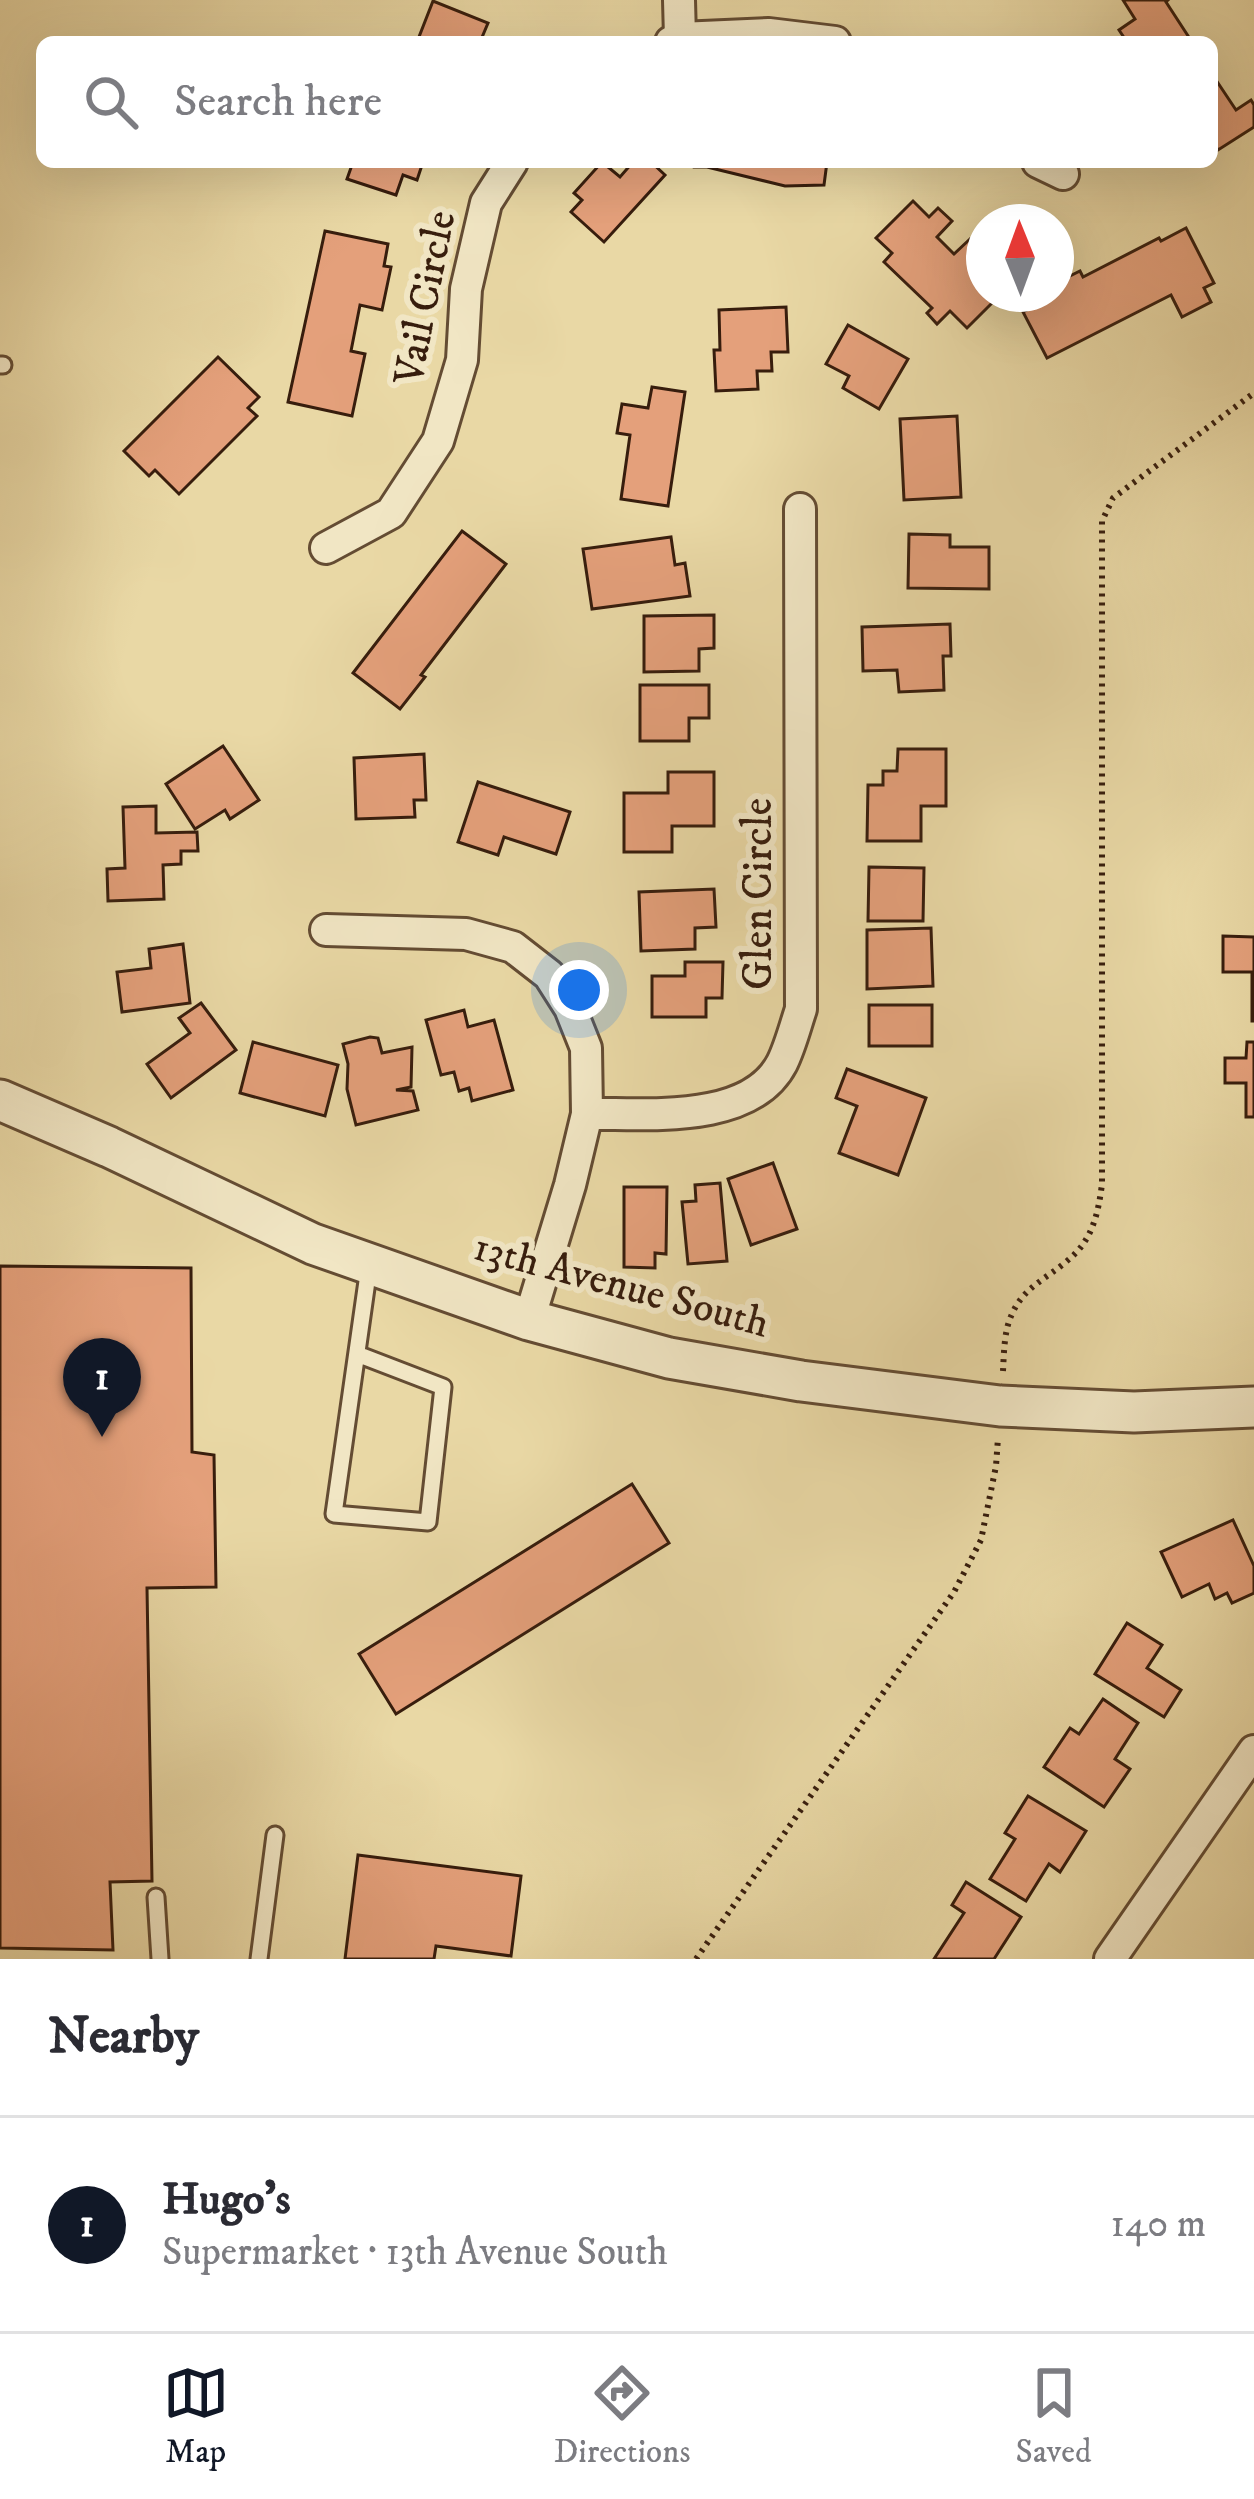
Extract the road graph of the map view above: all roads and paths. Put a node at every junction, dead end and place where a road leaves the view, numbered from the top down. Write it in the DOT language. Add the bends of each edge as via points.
graph roads {
  1 [pos="679,0"];
  2 [pos="676,36"];
  3 [pos="738,36"];
  4 [pos="786,36"];
  5 [pos="508,168"];
  6 [pos="1254,394"];
  7 [pos="800,509"];
  8 [pos="326,548"];
  9 [pos="326,930"];
  10 [pos="0,1100"];
  11 [pos="587,1114"];
  12 [pos="370,1264"];
  13 [pos="529,1320"];
  14 [pos="357,1354"];
  15 [pos="1000,1406"];
  16 [pos="1254,1407"];
  17 [pos="1254,1751"];
  18 [pos="275,1835"];
  19 [pos="156,1897"];
  20 [pos="160,1959"];
  21 [pos="259,1959"];
  22 [pos="696,1959"];
  23 [pos="1110,1959"];
  1 -- 2 [label="street"];
  3 -- 4 [label="street"];
  5 -- 8 [label="street, Vail Circle" via="486,203 466,289 462,360 438,440 392,513"];
  6 -- 15 [label="path" via="1113,498 1102,521 1100,1201 1084,1244 1023,1294 1010,1317"];
  7 -- 11 [label="street, Glen Circle" via="801,1009 780,1067 750,1096 707,1112"];
  9 -- 11 [label="street" via="466,934 513,947 549,975 570,1008 586,1048"];
  10 -- 12 [label="street, 13th Avenue South"];
  11 -- 13 [label="street"];
  12 -- 13 [label="street, 13th Avenue South"];
  12 -- 14 [label="lane"];
  13 -- 15 [label="street, 13th Avenue South" via="669,1358"];
  14 -- 14 [label="lane" via="334,1514 428,1522 443,1388"];
  15 -- 16 [label="street, 13th Avenue South"];
  15 -- 22 [label="path" via="981,1540 954,1592"];
  17 -- 23 [label="street"];
  18 -- 21 [label="lane"];
  19 -- 20 [label="lane"];
}
